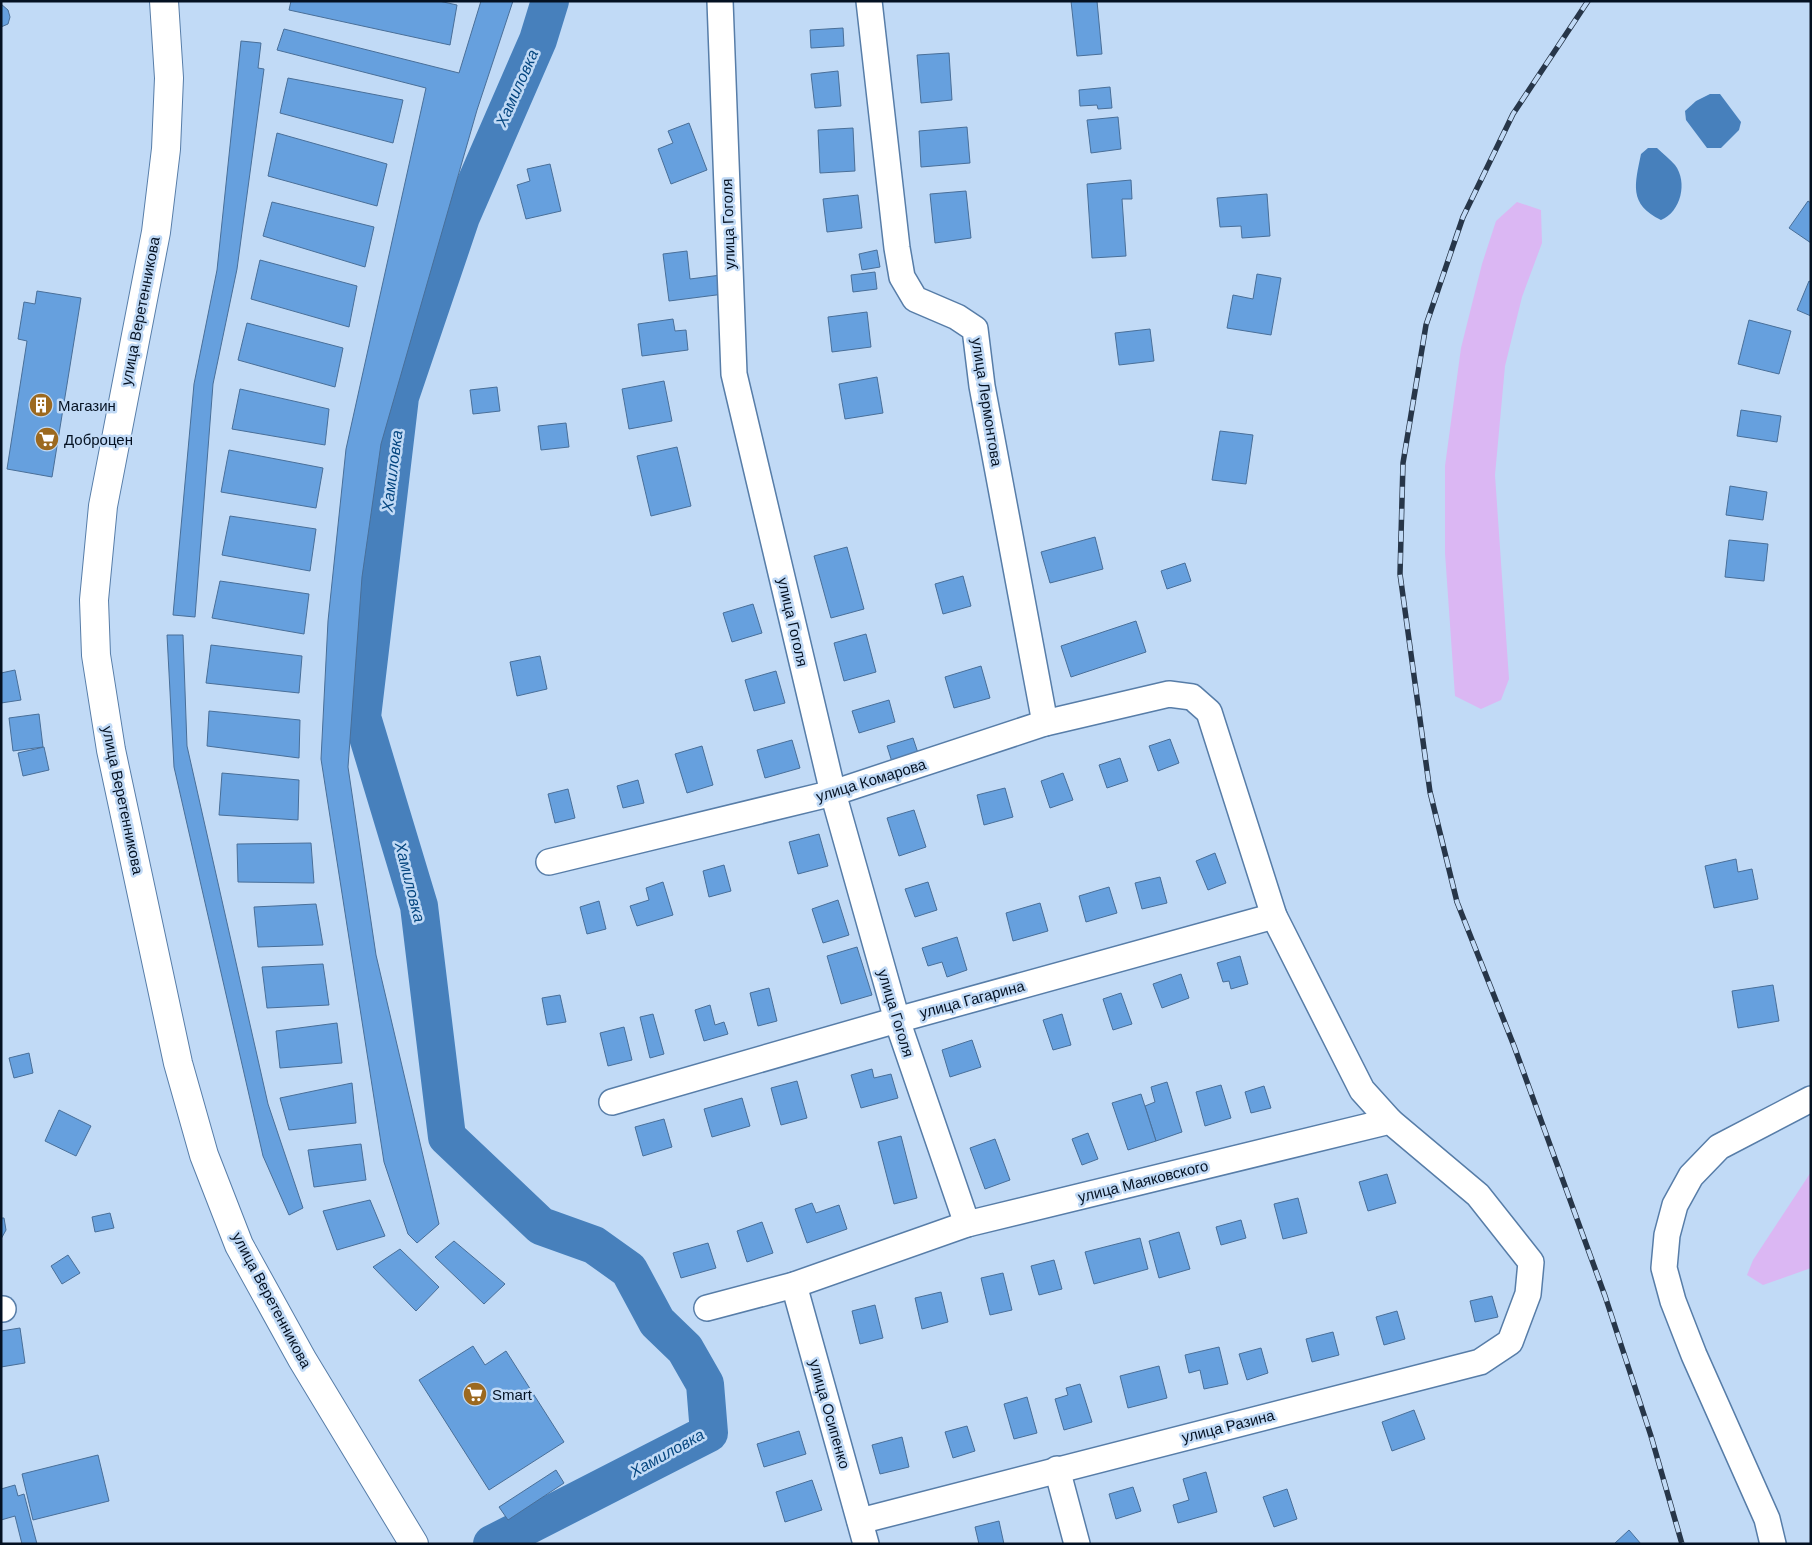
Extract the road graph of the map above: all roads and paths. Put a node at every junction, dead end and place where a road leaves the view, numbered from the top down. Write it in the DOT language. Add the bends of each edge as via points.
graph roads {
  1 [pos="164,1"];
  2 [pos="720,1"];
  3 [pos="869,1"];
  4 [pos="1045,723"];
  5 [pos="833,794"];
  6 [pos="549,862"];
  7 [pos="1274,916"];
  8 [pos="897,1020"];
  9 [pos="1811,1099"];
  10 [pos="612,1102"];
  11 [pos="1390,1121"];
  12 [pos="967,1224"];
  13 [pos="794,1285"];
  14 [pos="707,1308"];
  15 [pos="1057,1469"];
  16 [pos="863,1532"];
  17 [pos="414,1544"];
  18 [pos="1077,1544"];
  19 [pos="1773,1544"];
  1 -- 17 [label="main road, улица Веретенникова" via="169,78 166,150 156,232 104,506 95,591 96,655 111,750 178,1063 204,1155 239,1245 302,1359"];
  2 -- 5 [label="street, улица Гоголя" via="734,374"];
  3 -- 4 [label="street, улица Лермонтова" via="902,277 914,299 957,317 975,329 982,386"];
  4 -- 5 [label="street, улица Комарова"];
  4 -- 7 [label="street, улица Комарова" via="1169,694 1192,697 1209,712"];
  5 -- 6 [label="street, улица Комарова"];
  5 -- 8 [label="street, улица Гоголя"];
  7 -- 8 [label="street, улица Гагарина"];
  7 -- 11 [label="street" via="1362,1090"];
  8 -- 10 [label="street, улица Гагарина"];
  8 -- 12 [label="street, улица Гоголя"];
  9 -- 19 [label="street" via="1719,1147 1691,1176 1675,1204 1667,1235 1664,1268 1694,1355 1766,1519"];
  11 -- 12 [label="street, улица Маяковского"];
  11 -- 15 [label="street, улица Разина" via="1478,1195 1530,1262 1528,1294 1510,1342 1480,1362"];
  12 -- 13 [label="street, улица Маяковского"];
  13 -- 14 [label="street, улица Маяковского"];
  13 -- 16 [label="street, улица Осипенко"];
  15 -- 16 [label="street, улица Разина"];
  15 -- 18 [label="street"];
}
